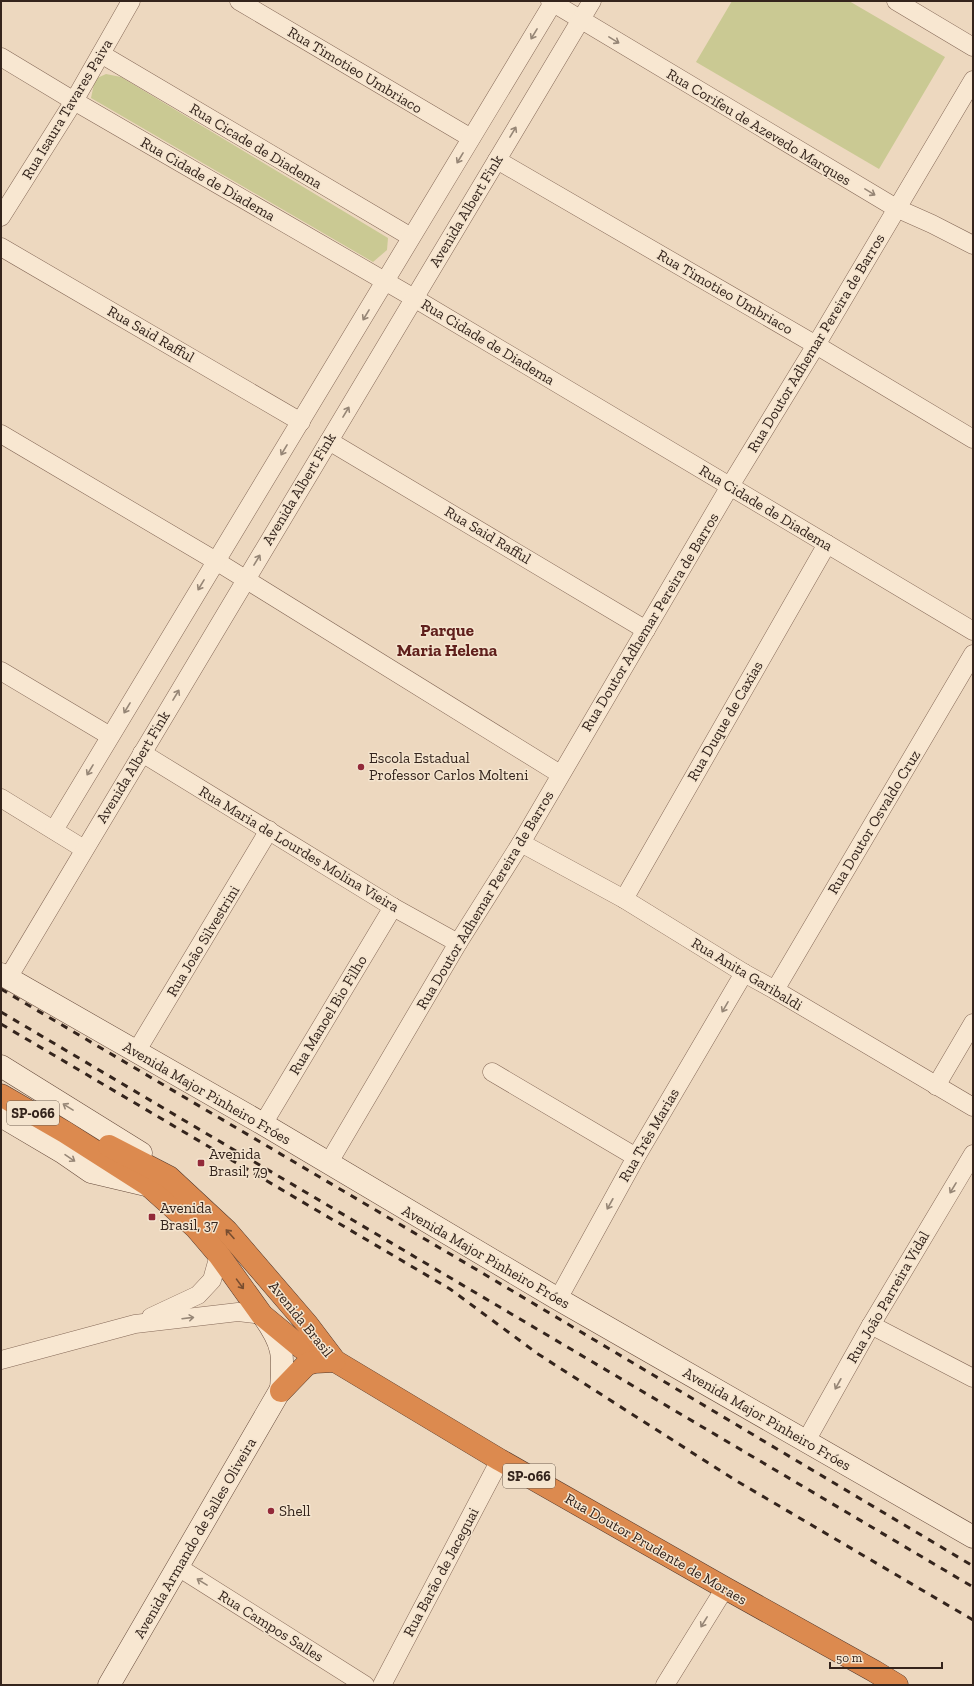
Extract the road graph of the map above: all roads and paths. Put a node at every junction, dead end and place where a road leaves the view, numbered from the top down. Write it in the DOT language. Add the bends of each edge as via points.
graph roads {
  1 [pos="131,1"];
  2 [pos="239,1"];
  3 [pos="592,1"];
  4 [pos="896,1"];
  5 [pos="552,2"];
  6 [pos="580,20"];
  7 [pos="973,47"];
  8 [pos="100,54"];
  9 [pos="1,56"];
  10 [pos="973,80"];
  11 [pos="74,100"];
  12 [pos="471,138"];
  13 [pos="497,160"];
  14 [pos="896,208"];
  15 [pos="1,217"];
  16 [pos="411,237"];
  17 [pos="973,245"];
  18 [pos="1,247"];
  19 [pos="386,282"];
  20 [pos="414,298"];
  21 [pos="816,345"];
  22 [pos="301,422"];
  23 [pos="1,434"];
  24 [pos="973,438"];
  25 [pos="329,440"];
  26 [pos="730,486"];
  27 [pos="827,544"];
  28 [pos="216,561"];
  29 [pos="245,580"];
  30 [pos="646,630"];
  31 [pos="973,631"];
  32 [pos="973,654"];
  33 [pos="1,671"];
  34 [pos="110,736"];
  35 [pos="142,753"];
  36 [pos="560,774"];
  37 [pos="1,798"];
  38 [pos="54,830"];
  39 [pos="269,830"];
  40 [pos="521,843"];
  41 [pos="84,849"];
  42 [pos="624,899"];
  43 [pos="394,907"];
  44 [pos="458,943"];
  45 [pos="744,973"];
  46 [pos="4,976"];
  47 [pos="775,990"];
  48 [pos="973,1023"];
  49 [pos="136,1052"];
  50 [pos="1,1066"];
  51 [pos="492,1072"];
  52 [pos="1,1085"];
  53 [pos="936,1086"];
  54 [pos="1,1095"];
  55 [pos="973,1107"];
  56 [pos="1,1116"];
  57 [pos="263,1124"];
  58 [pos="66,1129"];
  59 [pos="973,1154"];
  60 [pos="636,1157"];
  61 [pos="328,1164"];
  62 [pos="169,1177"];
  63 [pos="148,1186"];
  64 [pos="219,1255"];
  65 [pos="558,1299"];
  66 [pos="262,1315"];
  67 [pos="135,1324"];
  68 [pos="307,1324"];
  69 [pos="872,1325"];
  70 [pos="302,1348"];
  71 [pos="1,1360"];
  72 [pos="335,1361"];
  73 [pos="973,1378"];
  74 [pos="281,1391"];
  75 [pos="806,1441"];
  76 [pos="500,1460"];
  77 [pos="973,1537"];
  78 [pos="178,1567"];
  79 [pos="725,1588"];
  80 [pos="109,1685"];
  81 [pos="365,1685"];
  82 [pos="382,1685"];
  83 [pos="665,1685"];
  84 [pos="896,1685"];
  1 -- 8 [label="street, Rua Isaura Tavares Paiva"];
  2 -- 12 [label="street, Rua Timotieo Umbriaco"];
  3 -- 6 [label="street, Avenida Albert Fink"];
  4 -- 7 [label="street"];
  5 -- 6 [label="street, Rua Corifeu de Azevedo Marques"];
  5 -- 12 [label="street, one-way"];
  13 -- 6 [label="street, Avenida Albert Fink, one-way"];
  6 -- 14 [label="street, Rua Corifeu de Azevedo Marques, one-way"];
  8 -- 11 [label="street, Rua Isaura Tavares Paiva"];
  8 -- 16 [label="street, Rua Cicade de Diadema"];
  9 -- 11 [label="street, Rua Cidade de Diadema"];
  10 -- 14 [label="street, Rua Doutor Adhemar Pereira de Barros"];
  11 -- 15 [label="street, Rua Isaura Tavares Paiva"];
  11 -- 19 [label="street, Rua Cidade de Diadema"];
  12 -- 16 [label="street, one-way"];
  13 -- 20 [label="street, Avenida Albert Fink"];
  13 -- 21 [label="street, Rua Timotieo Umbriaco"];
  14 -- 17 [label="street, Rua Corifeu de Azevedo Marques"];
  14 -- 21 [label="street, Rua Doutor Adhemar Pereira de Barros"];
  16 -- 19 [label="street"];
  18 -- 22 [label="street, Rua Said Rafful"];
  19 -- 20 [label="street, Rua Cidade de Diadema"];
  19 -- 22 [label="street, one-way"];
  25 -- 20 [label="street, Avenida Albert Fink, one-way"];
  20 -- 26 [label="street, Rua Cidade de Diadema"];
  21 -- 24 [label="street, Rua Timotieo Umbriaco"];
  21 -- 26 [label="street, Rua Doutor Adhemar Pereira de Barros"];
  22 -- 28 [label="street, one-way"];
  23 -- 28 [label="street"];
  29 -- 25 [label="street, Avenida Albert Fink, one-way"];
  25 -- 30 [label="street, Rua Said Rafful"];
  26 -- 27 [label="street, Rua Cidade de Diadema"];
  26 -- 30 [label="street, Rua Doutor Adhemar Pereira de Barros"];
  27 -- 31 [label="street, Rua Cidade de Diadema"];
  27 -- 42 [label="street, Rua Duque de Caxias"];
  28 -- 29 [label="street"];
  28 -- 34 [label="street, one-way"];
  35 -- 29 [label="street, Avenida Albert Fink, one-way"];
  29 -- 36 [label="street"];
  30 -- 36 [label="street, Rua Doutor Adhemar Pereira de Barros"];
  32 -- 47 [label="street, Rua Doutor Osvaldo Cruz"];
  33 -- 34 [label="street"];
  34 -- 38 [label="street, one-way"];
  35 -- 39 [label="street, Rua Maria de Lourdes Molina Vieira"];
  35 -- 41 [label="street, Avenida Albert Fink"];
  36 -- 40 [label="street, Rua Doutor Adhemar Pereira de Barros"];
  37 -- 38 [label="street"];
  38 -- 41 [label="street"];
  39 -- 43 [label="street, Rua Maria de Lourdes Molina Vieira"];
  39 -- 49 [label="street, Rua João Silvestrini"];
  40 -- 42 [label="street, Rua Anita Garibaldi"];
  40 -- 44 [label="street, Rua Doutor Adhemar Pereira de Barros"];
  41 -- 46 [label="street, Avenida Albert Fink"];
  42 -- 45 [label="street, Rua Anita Garibaldi"];
  43 -- 44 [label="street, Rua Maria de Lourdes Molina Vieira"];
  43 -- 57 [label="street, Rua Manoel Bio Filho"];
  44 -- 61 [label="street, Rua Doutor Adhemar Pereira de Barros"];
  45 -- 47 [label="street, Rua Anita Garibaldi"];
  45 -- 60 [label="street, Rua Três Marias, one-way"];
  46 -- 49 [label="street, Avenida Major Pinheiro Fróes"];
  47 -- 53 [label="street, Rua Anita Garibaldi"];
  48 -- 53 [label="street"];
  49 -- 57 [label="street, Avenida Major Pinheiro Fróes"];
  62 -- 50 [label="street, Avenida Brasil, one-way" via="151,1160"];
  51 -- 60 [label="street"];
  52 -- 58 [label="highway"];
  53 -- 55 [label="street, Rua Anita Garibaldi"];
  54 -- 58 [label="highway, SP-066"];
  56 -- 63 [label="street, Avenida Brasil, one-way" via="62,1152 90,1172"];
  57 -- 61 [label="street, Avenida Major Pinheiro Fróes"];
  58 -- 62 [label="highway, Avenida Brasil"];
  58 -- 63 [label="highway, Avenida Brasil / SP-066"];
  59 -- 69 [label="street, Rua João Parreira Vidal, one-way"];
  60 -- 65 [label="street, Rua Três Marias, one-way"];
  61 -- 65 [label="street, Avenida Major Pinheiro Fróes"];
  68 -- 62 [label="highway, Avenida Brasil, one-way" via="228,1231"];
  63 -- 64 [label="highway, Avenida Brasil / SP-066" via="196,1228"];
  64 -- 66 [label="highway, Avenida Brasil / SP-066, one-way"];
  64 -- 67 [label="street" via="212,1280 198,1295"];
  65 -- 75 [label="street, Avenida Major Pinheiro Fróes"];
  67 -- 66 [label="street, one-way" via="238,1312"];
  66 -- 70 [label="highway, Avenida Brasil / SP-066"];
  66 -- 74 [label="street, Avenida Armando de Salles Oliveira" via="281,1348"];
  67 -- 71 [label="street"];
  68 -- 70 [label="highway"];
  68 -- 72 [label="highway, Avenida Brasil"];
  69 -- 73 [label="street"];
  69 -- 75 [label="street, Rua João Parreira Vidal, one-way"];
  70 -- 72 [label="highway, Avenida Brasil / SP-066"];
  70 -- 74 [label="street, Avenida Armando de Salles Oliveira"];
  72 -- 74 [label="highway" via="307,1364"];
  72 -- 76 [label="highway, Rua Doutor Prudente de Moraes / SP-066"];
  74 -- 78 [label="street, Avenida Armando de Salles Oliveira"];
  75 -- 77 [label="street, Avenida Major Pinheiro Fróes"];
  76 -- 79 [label="highway, Rua Doutor Prudente de Moraes / SP-066"];
  76 -- 82 [label="street, Rua Barão de Jaceguai"];
  78 -- 80 [label="street, Avenida Armando de Salles Oliveira"];
  81 -- 78 [label="street, Rua Campos Salles, one-way"];
  79 -- 83 [label="street, one-way"];
  79 -- 84 [label="highway, Rua Doutor Prudente de Moraes / SP-066"];
}
